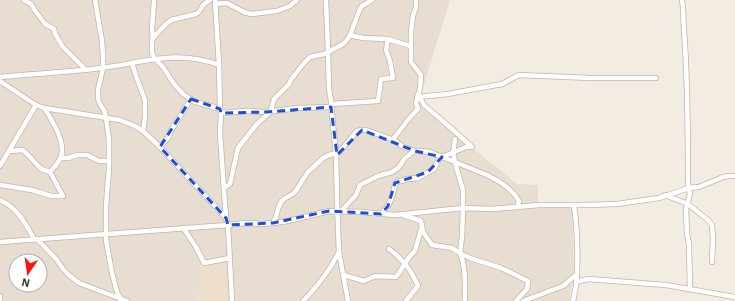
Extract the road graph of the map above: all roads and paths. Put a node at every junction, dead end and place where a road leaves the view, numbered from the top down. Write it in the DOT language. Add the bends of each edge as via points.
graph roads {
  1 [pos="24,0"];
  2 [pos="94,0"];
  3 [pos="154,0"];
  4 [pos="210,0"];
  5 [pos="297,0"];
  6 [pos="326,0"];
  7 [pos="372,0"];
  8 [pos="416,0"];
  9 [pos="682,0"];
  10 [pos="215,2"];
  11 [pos="350,35"];
  12 [pos="154,38"];
  13 [pos="388,39"];
  14 [pos="410,46"];
  15 [pos="328,51"];
  16 [pos="155,59"];
  17 [pos="132,63"];
  18 [pos="219,65"];
  19 [pos="103,68"];
  20 [pos="86,70"];
  21 [pos="0,77"];
  22 [pos="656,78"];
  23 [pos="0,81"];
  24 [pos="418,97"];
  25 [pos="191,100"];
  26 [pos="36,105"];
  27 [pos="331,106"];
  28 [pos="44,108"];
  29 [pos="220,111"];
  30 [pos="271,111"];
  31 [pos="106,118"];
  32 [pos="143,131"];
  33 [pos="392,139"];
  34 [pos="455,139"];
  35 [pos="160,147"];
  36 [pos="10,151"];
  37 [pos="414,151"];
  38 [pos="453,152"];
  39 [pos="336,153"];
  40 [pos="442,157"];
  41 [pos="60,158"];
  42 [pos="109,161"];
  43 [pos="455,163"];
  44 [pos="0,166"];
  45 [pos="50,172"];
  46 [pos="735,176"];
  47 [pos="0,185"];
  48 [pos="224,188"];
  49 [pos="689,188"];
  50 [pos="665,195"];
  51 [pos="0,200"];
  52 [pos="688,204"];
  53 [pos="574,205"];
  54 [pos="517,206"];
  55 [pos="463,209"];
  56 [pos="339,211"];
  57 [pos="381,214"];
  58 [pos="403,215"];
  59 [pos="226,218"];
  60 [pos="273,223"];
  61 [pos="422,224"];
  62 [pos="228,226"];
  63 [pos="184,228"];
  64 [pos="106,234"];
  65 [pos="36,239"];
  66 [pos="0,242"];
  67 [pos="389,249"];
  68 [pos="339,252"];
  69 [pos="460,253"];
  70 [pos="230,258"];
  71 [pos="712,262"];
  72 [pos="405,264"];
  73 [pos="577,274"];
  74 [pos="343,275"];
  75 [pos="576,282"];
  76 [pos="690,289"];
  77 [pos="0,296"];
  78 [pos="735,298"];
  79 [pos="120,300"];
  80 [pos="0,301"];
  81 [pos="127,301"];
  82 [pos="232,301"];
  83 [pos="303,301"];
  84 [pos="348,301"];
  85 [pos="406,301"];
  86 [pos="465,301"];
  87 [pos="516,301"];
  88 [pos="523,301"];
  89 [pos="573,301"];
  1 -- 20 [label="street" via="31,4 45,24 54,29 63,47"];
  2 -- 19 [label="street" via="102,40"];
  3 -- 12 [label="street"];
  4 -- 12 [label="street" via="196,14 171,20"];
  5 -- 10 [label="street" via="277,11 251,14 227,3"];
  6 -- 15 [label="street"];
  7 -- 11 [label="street" via="360,8"];
  8 -- 14 [label="street"];
  9 -- 49 [label="street"];
  10 -- 18 [label="street"];
  11 -- 13 [label="street"];
  11 -- 15 [label="street" via="342,44"];
  12 -- 16 [label="street" via="152,53"];
  13 -- 14 [label="street"];
  13 -- 27 [label="street" via="386,50 393,78 381,79 378,101"];
  14 -- 24 [label="street" via="411,62 421,75"];
  15 -- 27 [label="street"];
  15 -- 30 [label="street" via="307,60 274,100"];
  16 -- 17 [label="street"];
  16 -- 18 [label="street" via="184,57"];
  16 -- 25 [label="street" via="174,84"];
  17 -- 19 [label="street"];
  17 -- 32 [label="street" via="145,100"];
  18 -- 29 [label="street"];
  19 -- 20 [label="street"];
  19 -- 31 [label="street" via="98,99"];
  20 -- 21 [label="street"];
  22 -- 24 [label="street" via="520,75 502,84"];
  23 -- 26 [label="street"];
  24 -- 33 [label="street" via="418,109"];
  24 -- 38 [label="street" via="472,147"];
  25 -- 29 [label="street"];
  25 -- 35 [label="street"];
  26 -- 28 [label="street"];
  26 -- 36 [label="street"];
  27 -- 30 [label="street"];
  27 -- 39 [label="street"];
  28 -- 31 [label="street"];
  28 -- 41 [label="street" via="61,142"];
  29 -- 30 [label="street"];
  29 -- 48 [label="street"];
  30 -- 48 [label="street" via="238,148 230,184"];
  31 -- 32 [label="street" via="120,120"];
  31 -- 42 [label="street"];
  32 -- 35 [label="street"];
  33 -- 37 [label="street"];
  33 -- 39 [label="street" via="359,130"];
  34 -- 38 [label="street"];
  35 -- 59 [label="street"];
  36 -- 44 [label="street"];
  36 -- 45 [label="street" via="24,151 41,169"];
  37 -- 40 [label="street" via="430,152"];
  37 -- 56 [label="street" via="392,172 360,185 354,197"];
  38 -- 40 [label="street"];
  38 -- 43 [label="street"];
  39 -- 56 [label="street"];
  39 -- 60 [label="street" via="323,158 308,172 295,192 281,202"];
  40 -- 43 [label="street"];
  40 -- 57 [label="street" via="434,169 418,178 397,182 388,206"];
  41 -- 42 [label="street" via="87,155"];
  41 -- 45 [label="street"];
  42 -- 64 [label="street"];
  43 -- 54 [label="street" via="500,182 515,194 519,201"];
  43 -- 55 [label="street" via="463,190"];
  45 -- 47 [label="street" via="63,196 51,196"];
  46 -- 49 [label="street"];
  48 -- 59 [label="street"];
  49 -- 50 [label="street"];
  49 -- 52 [label="street"];
  50 -- 52 [label="street"];
  50 -- 53 [label="street" via="650,200 616,204"];
  51 -- 65 [label="street" via="19,214"];
  52 -- 71 [label="street" via="712,225"];
  52 -- 76 [label="street" via="686,213"];
  53 -- 54 [label="street"];
  53 -- 73 [label="street"];
  54 -- 55 [label="street"];
  55 -- 58 [label="street"];
  55 -- 69 [label="street"];
  56 -- 57 [label="street"];
  56 -- 60 [label="street"];
  56 -- 68 [label="street"];
  57 -- 58 [label="street"];
  58 -- 61 [label="street" via="420,220"];
  59 -- 62 [label="street"];
  60 -- 62 [label="street"];
  61 -- 69 [label="street" via="423,232 432,245 452,248"];
  61 -- 72 [label="street" via="415,251"];
  62 -- 63 [label="street"];
  62 -- 70 [label="street"];
  63 -- 64 [label="street"];
  63 -- 70 [label="street" via="204,263"];
  64 -- 65 [label="street"];
  64 -- 79 [label="street" via="112,273"];
  65 -- 66 [label="street"];
  65 -- 79 [label="street" via="79,283"];
  67 -- 72 [label="street"];
  68 -- 74 [label="street"];
  68 -- 83 [label="street" via="326,274"];
  69 -- 86 [label="street" via="464,271"];
  69 -- 87 [label="street" via="528,281 527,289"];
  70 -- 82 [label="street"];
  72 -- 74 [label="street" via="394,278 375,276 364,281"];
  72 -- 85 [label="street" via="418,286"];
  73 -- 75 [label="street"];
  73 -- 88 [label="street" via="563,286"];
  74 -- 84 [label="street"];
  75 -- 76 [label="street" via="588,279 605,280"];
  75 -- 89 [label="street"];
  76 -- 78 [label="street"];
  77 -- 80 [label="street"];
  79 -- 81 [label="street"];
}
